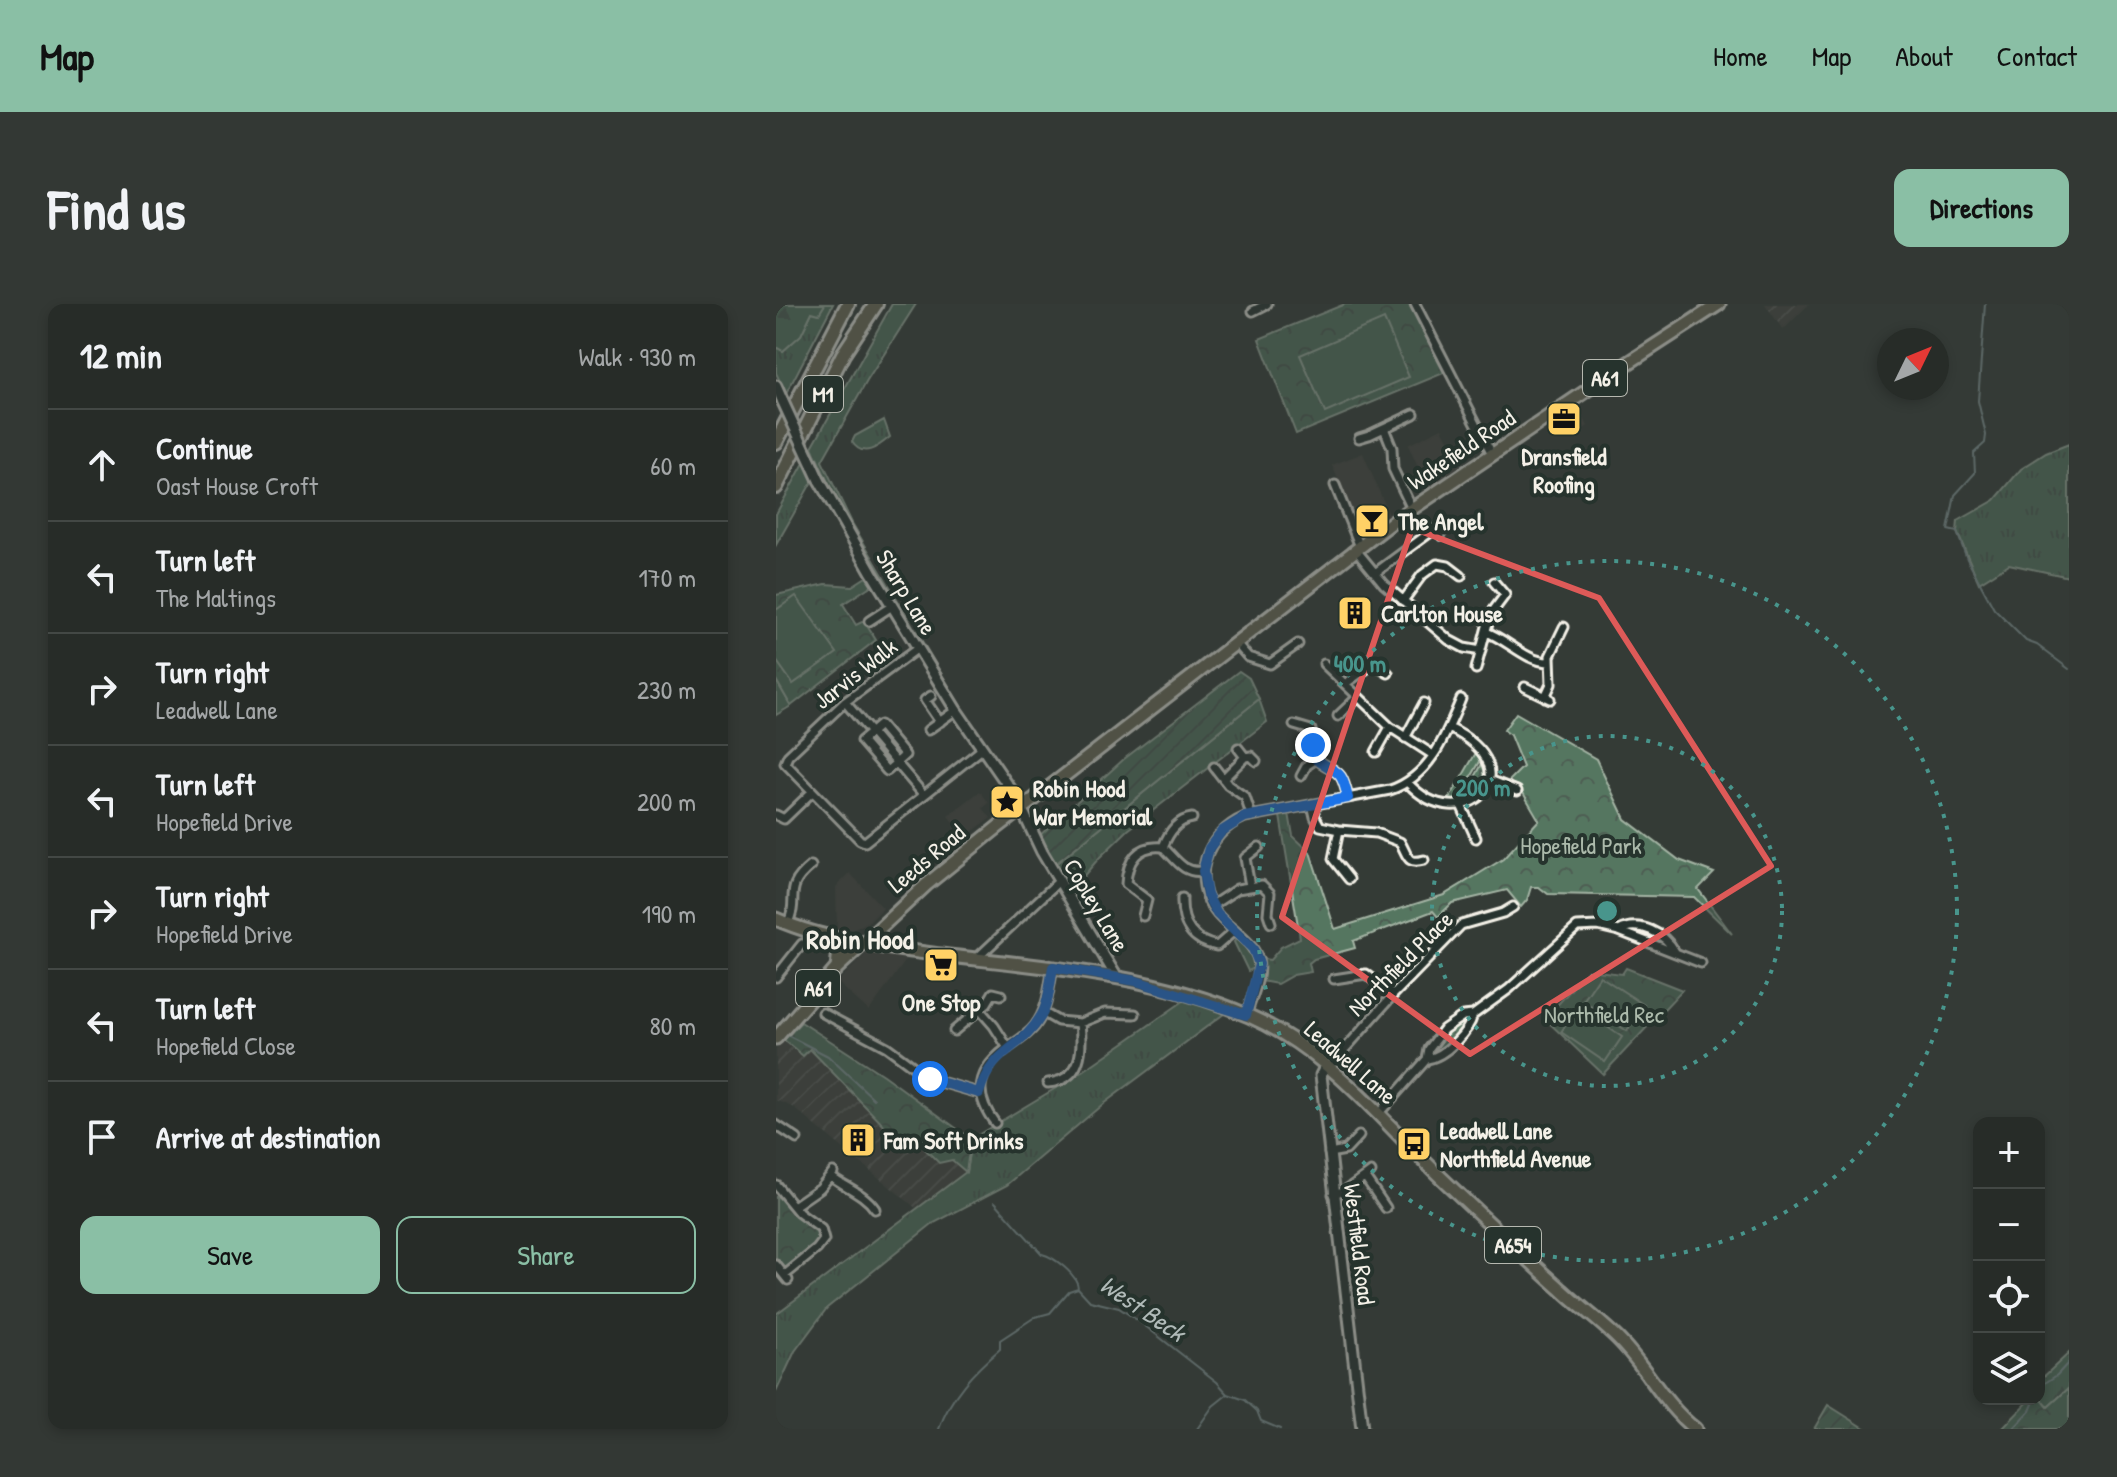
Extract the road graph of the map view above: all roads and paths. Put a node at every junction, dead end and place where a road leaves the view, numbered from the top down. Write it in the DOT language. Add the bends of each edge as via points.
graph roads {
  1 [pos="848,304"];
  2 [pos="876,304"];
  3 [pos="1267,304"];
  4 [pos="1415,304"];
  5 [pos="1719,304"];
  6 [pos="1253,311"];
  7 [pos="776,386"];
  8 [pos="1414,414"];
  9 [pos="1384,428"];
  10 [pos="1356,437"];
  11 [pos="776,442"];
  12 [pos="1492,454"];
  13 [pos="1335,485"];
  14 [pos="776,487"];
  15 [pos="1412,509"];
  16 [pos="1441,535"];
  17 [pos="1358,548"];
  18 [pos="1442,553"];
  19 [pos="1441,563"];
  20 [pos="1375,573"];
  21 [pos="1461,576"];
  22 [pos="1494,582"];
  23 [pos="1505,595"];
  24 [pos="1514,599"];
  25 [pos="1403,601"];
  26 [pos="871,606"];
  27 [pos="892,606"];
  28 [pos="1564,627"];
  29 [pos="1486,632"];
  30 [pos="1236,643"];
  31 [pos="1298,644"];
  32 [pos="918,648"];
  33 [pos="1481,651"];
  34 [pos="1549,662"];
  35 [pos="1324,664"];
  36 [pos="1476,669"];
  37 [pos="1388,673"];
  38 [pos="1345,684"];
  39 [pos="1525,687"];
  40 [pos="931,696"];
  41 [pos="1358,697"];
  42 [pos="1461,699"];
  43 [pos="845,702"];
  44 [pos="1424,703"];
  45 [pos="956,710"];
  46 [pos="1338,716"];
  47 [pos="940,722"];
  48 [pos="1294,725"];
  49 [pos="1390,727"];
  50 [pos="1449,728"];
  51 [pos="928,730"];
  52 [pos="871,733"];
  53 [pos="1405,738"];
  54 [pos="1238,748"];
  55 [pos="982,749"];
  56 [pos="1376,752"];
  57 [pos="1433,755"];
  58 [pos="1316,759"];
  59 [pos="896,763"];
  60 [pos="780,764"];
  61 [pos="1214,767"];
  62 [pos="1301,776"];
  63 [pos="1223,779"];
  64 [pos="1492,781"];
  65 [pos="1408,783"];
  66 [pos="1517,791"];
  67 [pos="812,792"];
  68 [pos="923,794"];
  69 [pos="1348,798"];
  70 [pos="1312,804"];
  71 [pos="1461,805"];
  72 [pos="1022,809"];
  73 [pos="776,815"];
  74 [pos="1251,815"];
  75 [pos="1187,816"];
  76 [pos="1339,830"];
  77 [pos="1476,838"];
  78 [pos="1163,847"];
  79 [pos="1259,847"];
  80 [pos="1424,860"];
  81 [pos="811,866"];
  82 [pos="1203,871"];
  83 [pos="1349,879"];
  84 [pos="1059,881"];
  85 [pos="1250,886"];
  86 [pos="783,888"];
  87 [pos="792,892"];
  88 [pos="1182,898"];
  89 [pos="1211,906"];
  90 [pos="1513,907"];
  91 [pos="1143,916"];
  92 [pos="782,921"];
  93 [pos="1271,923"];
  94 [pos="882,925"];
  95 [pos="1234,931"];
  96 [pos="831,936"];
  97 [pos="864,942"];
  98 [pos="802,944"];
  99 [pos="890,947"];
  100 [pos="976,959"];
  101 [pos="1701,963"];
  102 [pos="1053,967"];
  103 [pos="837,968"];
  104 [pos="776,977"];
  105 [pos="1117,978"];
  106 [pos="1334,979"];
  107 [pos="1001,995"];
  108 [pos="1393,995"];
  109 [pos="980,1010"];
  110 [pos="823,1013"];
  111 [pos="1044,1013"];
  112 [pos="1135,1014"];
  113 [pos="1246,1015"];
  114 [pos="1473,1015"];
  115 [pos="1080,1023"];
  116 [pos="954,1031"];
  117 [pos="776,1038"];
  118 [pos="1008,1048"];
  119 [pos="1427,1059"];
  120 [pos="1328,1066"];
  121 [pos="1048,1083"];
  122 [pos="979,1093"];
  123 [pos="1379,1113"];
  124 [pos="995,1123"];
  125 [pos="777,1127"];
  126 [pos="1359,1136"];
  127 [pos="797,1139"];
  128 [pos="1329,1153"];
  129 [pos="777,1189"];
  130 [pos="1333,1194"];
  131 [pos="794,1206"];
  132 [pos="1386,1208"];
  133 [pos="875,1209"];
  134 [pos="833,1237"];
  135 [pos="824,1240"];
  136 [pos="776,1265"];
  137 [pos="1362,1429"];
  138 [pos="1695,1429"];
  1 -- 11 [label="highway, M1"];
  2 -- 14 [label="highway, M1" via="843,354"];
  3 -- 6 [label="street"];
  4 -- 12 [label="street"];
  5 -- 12 [label="main road, Wakefield Road / A61"];
  7 -- 27 [label="street, Sharp Lane, bridge" via="819,480"];
  8 -- 9 [label="street" via="1406,423"];
  9 -- 10 [label="street"];
  9 -- 15 [label="street" via="1393,469"];
  12 -- 15 [label="main road, Wakefield Road / A61"];
  13 -- 17 [label="street"];
  15 -- 17 [label="main road, Wakefield Road / A61"];
  16 -- 20 [label="street" via="1436,528"];
  17 -- 20 [label="street"];
  17 -- 30 [label="main road, Wakefield Road / A61"];
  18 -- 19 [label="street"];
  19 -- 21 [label="street"];
  19 -- 25 [label="street" via="1422,575"];
  20 -- 25 [label="street"];
  22 -- 23 [label="street"];
  23 -- 24 [label="street"];
  23 -- 29 [label="street" via="1490,615"];
  25 -- 33 [label="street" via="1458,646"];
  26 -- 27 [label="street" via="873,618"];
  27 -- 32 [label="street, Sharp Lane"];
  28 -- 34 [label="street" via="1554,637"];
  29 -- 33 [label="street"];
  29 -- 34 [label="street"];
  30 -- 31 [label="street" via="1248,657 1270,664"];
  30 -- 72 [label="main road, Leeds Road / A61"];
  32 -- 43 [label="street, Jarvis Walk"];
  32 -- 45 [label="street, Sharp Lane"];
  33 -- 36 [label="street"];
  34 -- 39 [label="street" via="1547,698"];
  35 -- 38 [label="street"];
  37 -- 38 [label="street" via="1373,664"];
  38 -- 41 [label="street"];
  40 -- 47 [label="street" via="925,700"];
  41 -- 46 [label="street"];
  41 -- 49 [label="street"];
  42 -- 50 [label="street"];
  43 -- 52 [label="street"];
  43 -- 60 [label="street, Jarvis Walk"];
  44 -- 53 [label="street"];
  45 -- 47 [label="street"];
  45 -- 55 [label="street, Sharp Lane"];
  47 -- 51 [label="street"];
  48 -- 58 [label="street" via="1311,730"];
  49 -- 53 [label="street"];
  49 -- 56 [label="street"];
  50 -- 57 [label="street"];
  50 -- 64 [label="street" via="1479,747"];
  52 -- 59 [label="street"];
  52 -- 59 [label="street" via="861,741 887,771"];
  53 -- 57 [label="street"];
  54 -- 63 [label="street" via="1253,757"];
  55 -- 68 [label="street"];
  55 -- 72 [label="street, Sharp Lane"];
  57 -- 65 [label="street"];
  58 -- 62 [label="street"];
  58 -- 69 [label="street" via="1338,771"];
  59 -- 68 [label="street"];
  60 -- 67 [label="street"];
  61 -- 63 [label="street"];
  63 -- 74 [label="street" via="1245,797"];
  64 -- 66 [label="street"];
  64 -- 71 [label="street"];
  65 -- 69 [label="street"];
  65 -- 71 [label="street" via="1436,804"];
  67 -- 68 [label="street" via="860,840 870,840"];
  67 -- 73 [label="street" via="784,819"];
  69 -- 70 [label="street"];
  70 -- 74 [label="street"];
  70 -- 76 [label="street" via="1320,826"];
  71 -- 77 [label="street"];
  72 -- 84 [label="street, Copley Lane"];
  72 -- 94 [label="main road, Leeds Road / A61"];
  74 -- 82 [label="street" via="1217,836"];
  75 -- 78 [label="street"];
  76 -- 80 [label="street" via="1368,828 1400,842 1412,862"];
  76 -- 83 [label="street" via="1333,859"];
  78 -- 82 [label="street" via="1182,867"];
  78 -- 91 [label="street" via="1147,847 1130,861 1128,887 1147,900"];
  79 -- 85 [label="street" via="1245,858"];
  81 -- 87 [label="street"];
  82 -- 89 [label="street"];
  84 -- 100 [label="street"];
  84 -- 105 [label="street, Copley Lane"];
  85 -- 89 [label="street"];
  85 -- 93 [label="street" via="1262,885 1270,893"];
  86 -- 87 [label="street"];
  87 -- 92 [label="street" via="793,913"];
  88 -- 95 [label="street" via="1178,908 1191,934 1217,946"];
  89 -- 95 [label="street"];
  90 -- 108 [label="street, Northfield Place" via="1461,925"];
  92 -- 96 [label="main road, A654"];
  94 -- 97 [label="main road, Leeds Road / A61"];
  94 -- 99 [label="main road" via="882,938"];
  95 -- 113 [label="street" via="1253,949 1259,964"];
  96 -- 97 [label="main road, A654"];
  96 -- 103 [label="main road" via="839,949"];
  97 -- 99 [label="main road, Leadwell Lane / A654"];
  97 -- 103 [label="main road, Leeds Road / A61"];
  98 -- 104 [label="street"];
  99 -- 100 [label="main road, Leadwell Lane / A654"];
  100 -- 102 [label="main road, Leadwell Lane / A654"];
  101 -- 114 [label="street" via="1675,952 1651,930 1577,927"];
  102 -- 105 [label="main road, Leadwell Lane / A654"];
  102 -- 111 [label="street"];
  103 -- 117 [label="main road, Leeds Road / A61"];
  105 -- 113 [label="main road, Leadwell Lane / A654"];
  106 -- 108 [label="street" via="1366,974"];
  107 -- 109 [label="street" via="993,993"];
  108 -- 120 [label="street, Northfield Place"];
  109 -- 116 [label="street"];
  109 -- 118 [label="street"];
  110 -- 122 [label="street" via="887,1047 930,1079"];
  111 -- 115 [label="street"];
  111 -- 118 [label="street"];
  112 -- 115 [label="street" via="1105,1013"];
  113 -- 120 [label="main road, Leadwell Lane / A654" via="1281,1032"];
  114 -- 119 [label="street" via="1454,1041"];
  114 -- 119 [label="street" via="1444,1029"];
  115 -- 121 [label="street" via="1078,1066"];
  118 -- 122 [label="street" via="992,1064"];
  119 -- 123 [label="street"];
  120 -- 123 [label="main road, Leadwell Lane / A654"];
  120 -- 128 [label="street, Westfield Road" via="1321,1075"];
  122 -- 124 [label="street"];
  123 -- 138 [label="main road, Leadwell Lane / A654" via="1432,1170 1624,1345"];
  125 -- 127 [label="street"];
  126 -- 128 [label="street" via="1346,1150"];
  128 -- 130 [label="street, Westfield Road"];
  129 -- 131 [label="street"];
  130 -- 132 [label="street" via="1368,1174"];
  130 -- 137 [label="street, Westfield Road"];
  131 -- 133 [label="street" via="832,1174"];
  131 -- 135 [label="street" via="821,1229"];
  134 -- 135 [label="street"];
  135 -- 136 [label="street" via="786,1277"];
}
